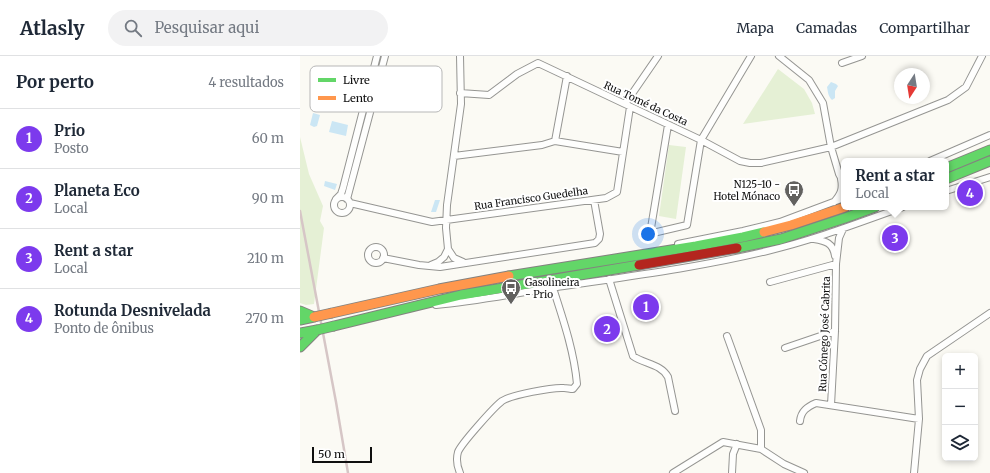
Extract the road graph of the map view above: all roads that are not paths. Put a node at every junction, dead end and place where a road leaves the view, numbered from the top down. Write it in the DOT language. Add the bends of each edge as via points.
graph roads {
  1 [pos="377,56"];
  2 [pos="385,56"];
  3 [pos="460,56"];
  4 [pos="658,56"];
  5 [pos="751,56"];
  6 [pos="779,56"];
  7 [pos="862,56"];
  8 [pos="982,56"];
  9 [pos="842,63"];
  10 [pos="374,66"];
  11 [pos="383,66"];
  12 [pos="567,76"];
  13 [pos="460,93"];
  14 [pos="628,105"];
  15 [pos="363,112"];
  16 [pos="371,112"];
  17 [pos="668,125"];
  18 [pos="990,135"];
  19 [pos="701,140"];
  20 [pos="555,142"];
  21 [pos="831,147"];
  22 [pos="990,150"];
  23 [pos="623,152"];
  24 [pos="454,156"];
  25 [pos="937,158"];
  26 [pos="990,161"];
  27 [pos="949,167"];
  28 [pos="839,174"];
  29 [pos="990,177"];
  30 [pos="841,178"];
  31 [pos="949,178"];
  32 [pos="841,182"];
  33 [pos="841,189"];
  34 [pos="949,190"];
  35 [pos="336,199"];
  36 [pos="841,199"];
  37 [pos="594,200"];
  38 [pos="349,201"];
  39 [pos="834,202"];
  40 [pos="362,206"];
  41 [pos="841,208"];
  42 [pos="867,210"];
  43 [pos="894,210"];
  44 [pos="348,212"];
  45 [pos="446,220"];
  46 [pos="843,229"];
  47 [pos="811,239"];
  48 [pos="448,249"];
  49 [pos="630,256"];
  50 [pos="383,258"];
  51 [pos="463,262"];
  52 [pos="836,264"];
  53 [pos="430,265"];
  54 [pos="609,279"];
  55 [pos="770,282"];
  56 [pos="552,288"];
  57 [pos="405,308"];
  58 [pos="300,311"];
  59 [pos="990,313"];
  60 [pos="314,317"];
  61 [pos="300,320"];
  62 [pos="317,330"];
  63 [pos="835,331"];
  64 [pos="300,333"];
  65 [pos="727,336"];
  66 [pos="300,346"];
  67 [pos="785,348"];
  68 [pos="831,405"];
  69 [pos="675,411"];
  70 [pos="919,419"];
  71 [pos="800,421"];
  72 [pos="737,444"];
  73 [pos="761,449"];
  74 [pos="460,473"];
  75 [pos="673,473"];
  76 [pos="732,473"];
  77 [pos="804,473"];
  78 [pos="914,473"];
  1 -- 10 [label="street"];
  2 -- 11 [label="street"];
  3 -- 13 [label="street"];
  4 -- 14 [label="street"];
  5 -- 19 [label="street"];
  6 -- 21 [label="street" via="809,80 823,103"];
  7 -- 9 [label="street"];
  8 -- 21 [label="street, Rua Tomé da Costa" via="966,87 948,100"];
  12 -- 13 [label="street, Rua Tomé da Costa" via="538,63 517,74 489,95"];
  12 -- 14 [label="street, Rua Tomé da Costa"];
  12 -- 20 [label="street"];
  13 -- 24 [label="street" via="461,104"];
  14 -- 17 [label="street, Rua Tomé da Costa"];
  14 -- 23 [label="street, Rua Francisco Guedelha"];
  15 -- 35 [label="street" via="342,194"];
  16 -- 38 [label="street"];
  17 -- 19 [label="street, Rua Tomé da Costa"];
  17 -- 19 [label="street" via="651,228 654,233 687,225"];
  18 -- 25 [label="street"];
  19 -- 21 [label="street, Rua Tomé da Costa" via="740,161 750,163 761,163"];
  20 -- 23 [label="street"];
  20 -- 24 [label="street"];
  21 -- 28 [label="street"];
  22 -- 27 [label="main road"];
  23 -- 37 [label="street, Rua Francisco Guedelha" via="617,192 606,198"];
  24 -- 45 [label="street"];
  26 -- 31 [label="main road"];
  28 -- 30 [label="street"];
  28 -- 32 [label="street"];
  29 -- 34 [label="street"];
  33 -- 39 [label="street"];
  35 -- 38 [label="street" via="345,197"];
  35 -- 44 [label="street" via="334,209 340,214"];
  36 -- 39 [label="street"];
  37 -- 45 [label="street, Rua Francisco Guedelha"];
  37 -- 51 [label="street" via="600,234 595,243"];
  38 -- 40 [label="street, Rua Francisco Guedelha"];
  38 -- 44 [label="street"];
  39 -- 49 [label="street" via="780,222"];
  40 -- 44 [label="street" via="354,207"];
  40 -- 45 [label="street, Rua Francisco Guedelha" via="432,222"];
  41 -- 49 [label="main road" via="791,225 742,237"];
  42 -- 57 [label="main road" via="781,239 736,249 461,295"];
  43 -- 46 [label="street"];
  45 -- 48 [label="street"];
  46 -- 47 [label="street"];
  46 -- 52 [label="street" via="839,238"];
  47 -- 52 [label="street" via="830,244 834,250"];
  47 -- 54 [label="street" via="727,260"];
  48 -- 51 [label="street" via="454,258"];
  48 -- 53 [label="street" via="444,257"];
  49 -- 60 [label="main road, bridge" via="469,283"];
  50 -- 53 [label="street"];
  51 -- 53 [label="street" via="440,267"];
  52 -- 55 [label="street"];
  52 -- 63 [label="street, Rua Cónego José Cabrita"];
  54 -- 56 [label="street"];
  54 -- 69 [label="street" via="633,356 665,372"];
  56 -- 57 [label="street" via="462,303"];
  56 -- 74 [label="street" via="569,341 577,384 573,389 551,389 502,401 458,450 457,468"];
  57 -- 62 [label="main road, bridge"];
  58 -- 60 [label="main road"];
  59 -- 70 [label="street" via="927,356 917,380"];
  60 -- 61 [label="main road"];
  62 -- 64 [label="main road"];
  62 -- 66 [label="main road"];
  63 -- 67 [label="street"];
  63 -- 68 [label="street, Rua Cónego José Cabrita"];
  65 -- 73 [label="street" via="761,430"];
  68 -- 70 [label="street"];
  68 -- 71 [label="street" via="816,403 809,406 803,411"];
  70 -- 78 [label="street"];
  72 -- 73 [label="street"];
  72 -- 75 [label="street" via="724,442"];
  72 -- 76 [label="street" via="733,454"];
  73 -- 77 [label="street"];
}
